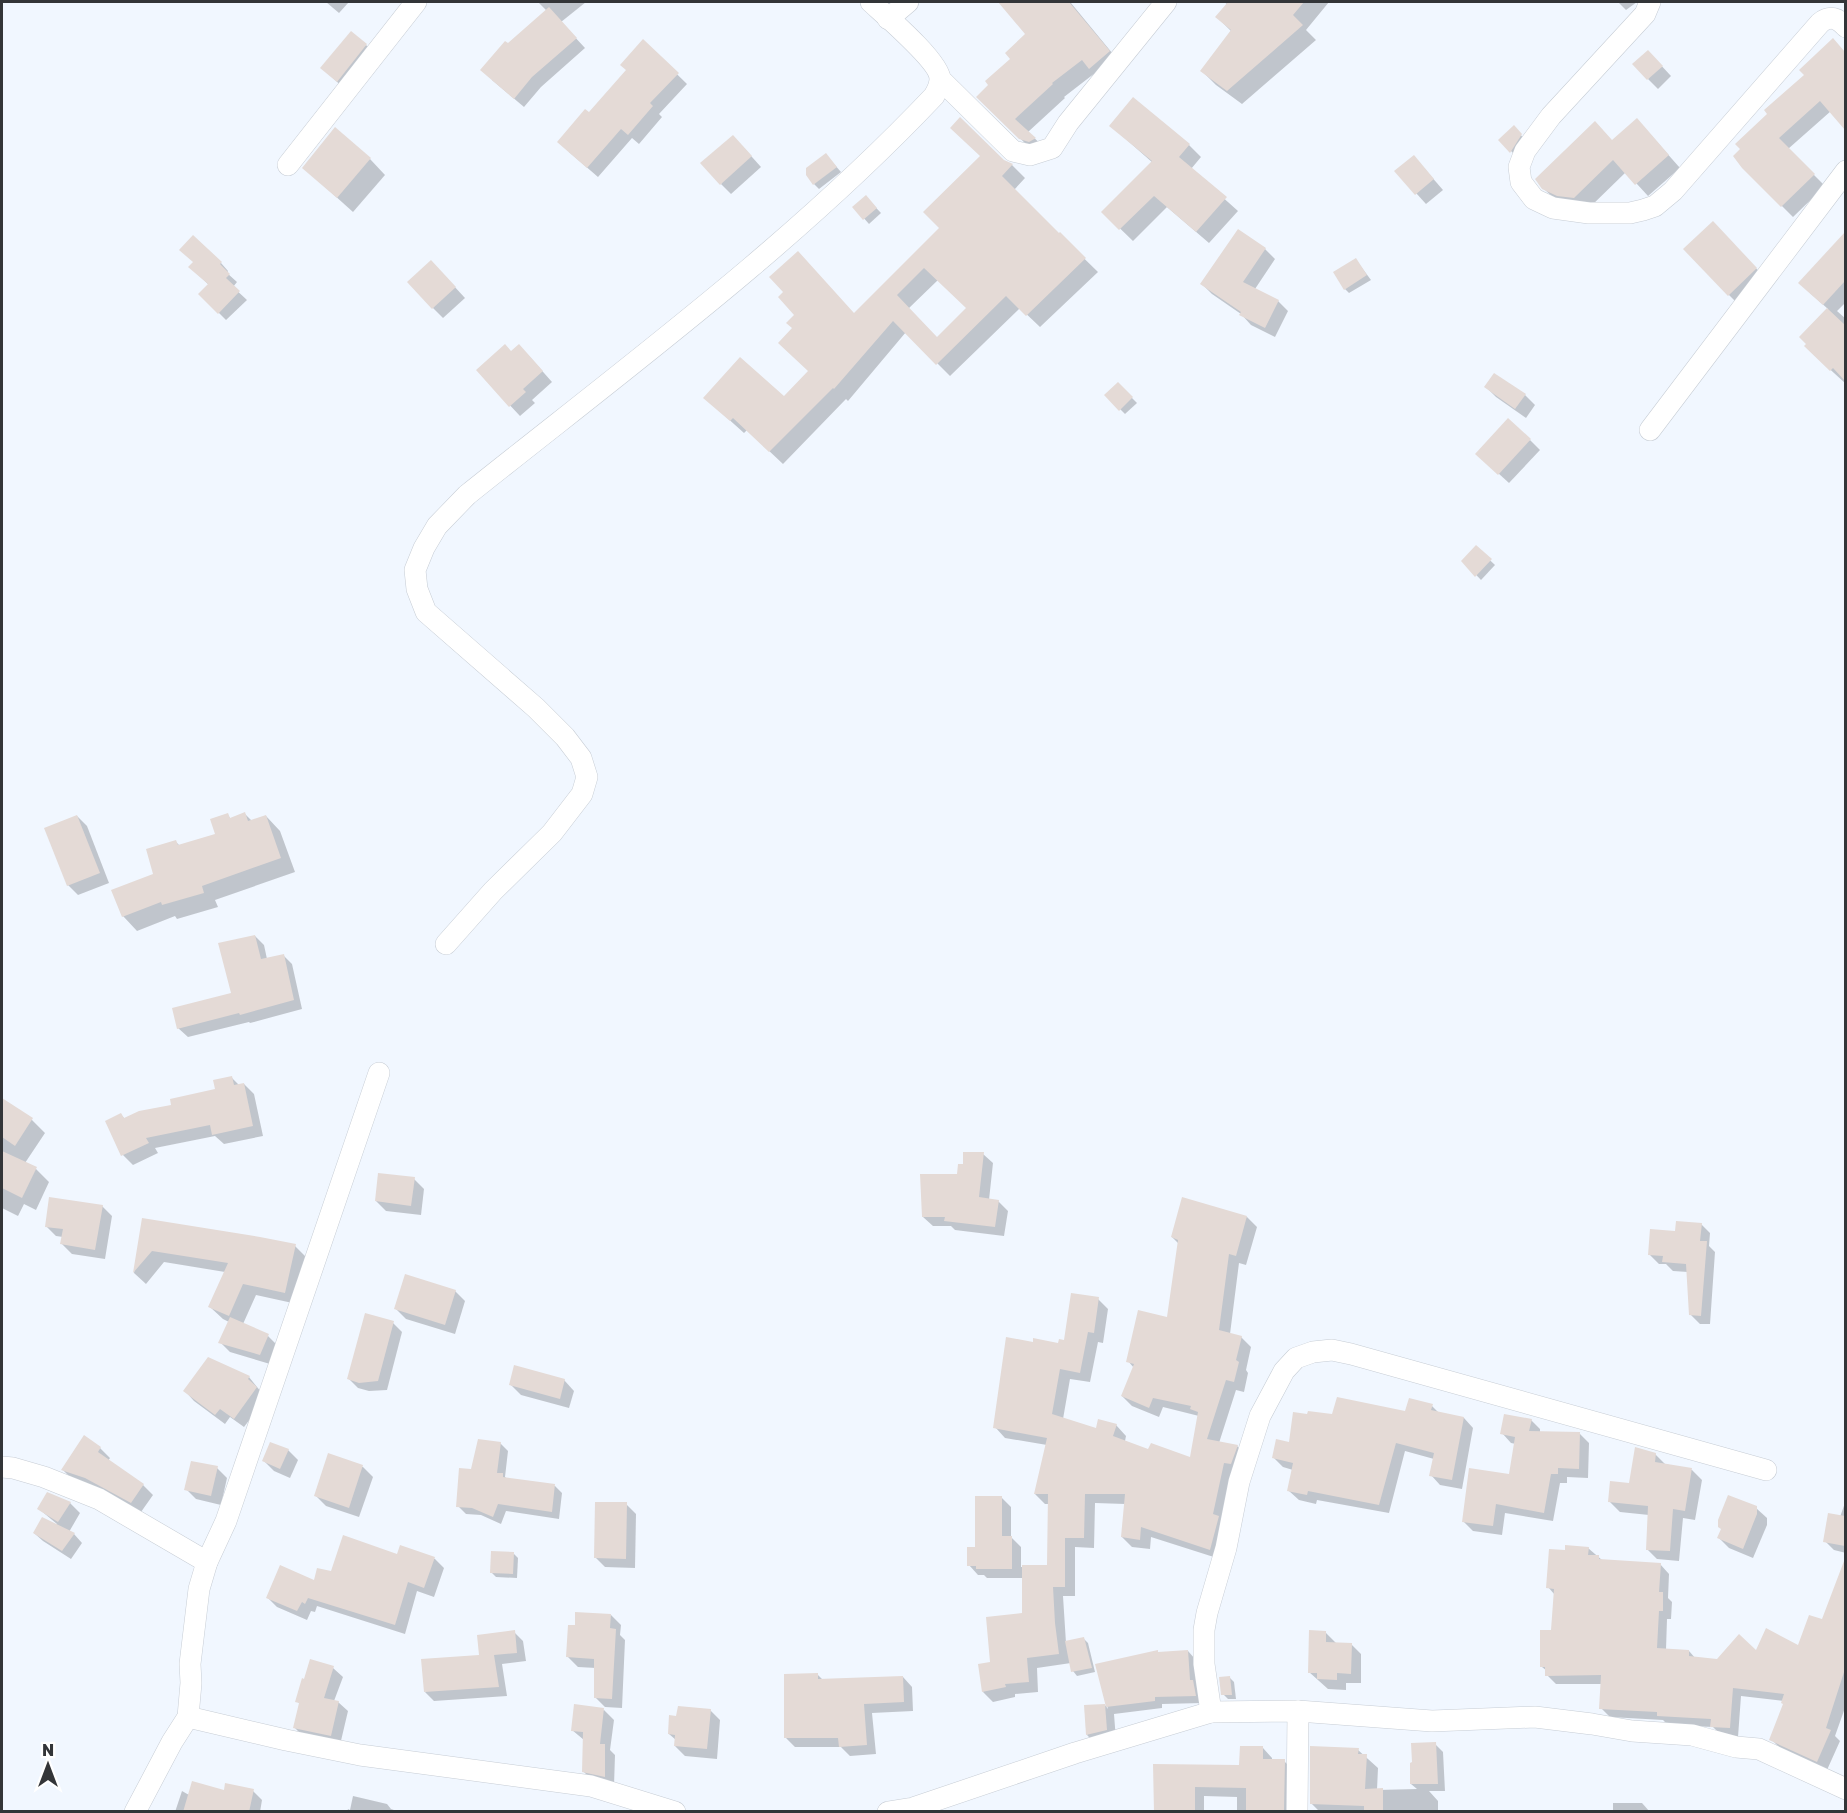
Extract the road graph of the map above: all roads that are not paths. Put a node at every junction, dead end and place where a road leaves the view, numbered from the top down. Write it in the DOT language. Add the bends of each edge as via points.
graph roads {
  1 [pos="416,2"];
  2 [pos="871,2"];
  3 [pos="908,2"];
  4 [pos="1166,2"];
  5 [pos="1650,2"];
  6 [pos="888,19"];
  7 [pos="1845,27"];
  8 [pos="940,80"];
  9 [pos="288,165"];
  10 [pos="1845,171"];
  11 [pos="1650,430"];
  12 [pos="446,944"];
  13 [pos="379,1073"];
  14 [pos="2,1467"];
  15 [pos="1766,1470"];
  16 [pos="207,1562"];
  17 [pos="1298,1711"];
  18 [pos="1211,1712"];
  19 [pos="188,1717"];
  20 [pos="1845,1789"];
  21 [pos="913,1810"];
  22 [pos="135,1812"];
  23 [pos="675,1812"];
  24 [pos="888,1812"];
  25 [pos="1297,1812"];
  1 -- 9 [label="street"];
  2 -- 6 [label="street"];
  3 -- 6 [label="street"];
  4 -- 8 [label="street" via="1052,148 1041,152 1030,155 1013,151"];
  5 -- 7 [label="street" via="1645,14 1551,116 1525,151 1519,168 1521,182 1534,199 1553,208 1589,213 1630,213 1654,206 1673,191 1824,19 1835,18"];
  6 -- 8 [label="street" via="928,58 938,70"];
  8 -- 12 [label="street" via="934,96 845,186 716,296 467,495 437,526 423,548 415,570 426,612 565,737 581,758 587,777 582,794 552,833"];
  10 -- 11 [label="street"];
  13 -- 16 [label="street" via="226,1521"];
  14 -- 16 [label="street" via="44,1477 99,1499"];
  15 -- 18 [label="street" via="1351,1353 1332,1350 1296,1358 1284,1371 1260,1416 1239,1482 1226,1548 1207,1613 1204,1664"];
  16 -- 19 [label="street" via="194,1621"];
  17 -- 18 [label="street"];
  17 -- 20 [label="street" via="1432,1721 1535,1717 1692,1735 1759,1749"];
  17 -- 25 [label="street"];
  18 -- 21 [label="street" via="1076,1753"];
  19 -- 22 [label="street"];
  19 -- 23 [label="street" via="360,1755 591,1786"];
  21 -- 24 [label="street"];
}
